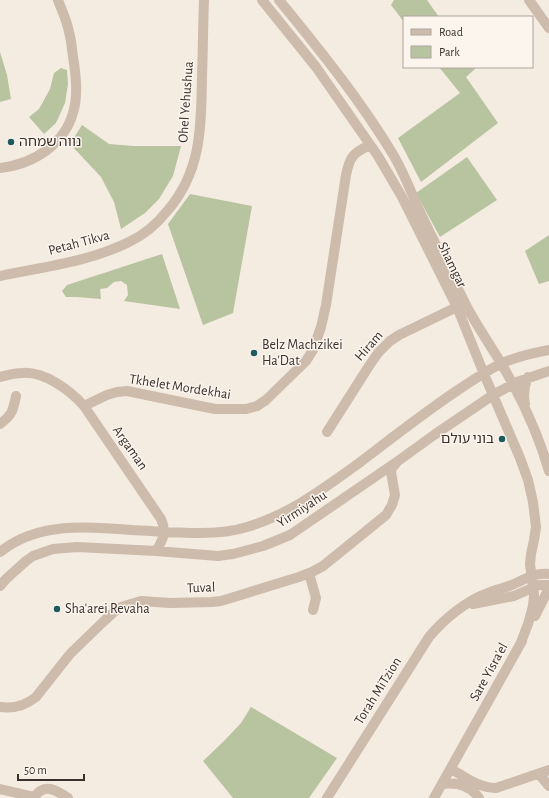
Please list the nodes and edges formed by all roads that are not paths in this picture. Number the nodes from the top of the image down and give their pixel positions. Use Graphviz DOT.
graph roads {
  1 [pos="58,0"];
  2 [pos="204,0"];
  3 [pos="209,0"];
  4 [pos="262,0"];
  5 [pos="280,0"];
  6 [pos="529,0"];
  7 [pos="204,22"];
  8 [pos="549,28"];
  9 [pos="376,129"];
  10 [pos="370,145"];
  11 [pos="0,168"];
  12 [pos="158,222"];
  13 [pos="0,276"];
  14 [pos="457,307"];
  15 [pos="549,350"];
  16 [pos="501,364"];
  17 [pos="549,371"];
  18 [pos="484,374"];
  19 [pos="0,377"];
  20 [pos="528,377"];
  21 [pos="512,384"];
  22 [pos="493,395"];
  23 [pos="16,396"];
  24 [pos="84,406"];
  25 [pos="528,415"];
  26 [pos="0,424"];
  27 [pos="327,432"];
  28 [pos="398,461"];
  29 [pos="549,471"];
  30 [pos="373,477"];
  31 [pos="393,481"];
  32 [pos="160,531"];
  33 [pos="1,550"];
  34 [pos="156,551"];
  35 [pos="309,573"];
  36 [pos="549,574"];
  37 [pos="531,576"];
  38 [pos="0,586"];
  39 [pos="549,586"];
  40 [pos="533,587"];
  41 [pos="549,599"];
  42 [pos="539,607"];
  43 [pos="462,608"];
  44 [pos="313,610"];
  45 [pos="520,645"];
  46 [pos="0,708"];
  47 [pos="451,769"];
  48 [pos="549,770"];
  49 [pos="539,774"];
  50 [pos="442,784"];
  51 [pos="549,786"];
  52 [pos="496,788"];
  53 [pos="0,789"];
  54 [pos="34,798"];
  55 [pos="68,798"];
  56 [pos="327,798"];
  57 [pos="434,798"];
  58 [pos="479,798"];
  59 [pos="484,798"];
  1 -- 11 [label="street"];
  2 -- 7 [label="street, Ohel Yehushua"];
  3 -- 7 [label="street, Ohel Yehushua"];
  4 -- 10 [label="street, Shamgar"];
  5 -- 9 [label="street, Shamgar"];
  6 -- 8 [label="street"];
  7 -- 12 [label="street, Ohel Yehushua"];
  9 -- 10 [label="street"];
  9 -- 16 [label="street, Shamgar"];
  10 -- 14 [label="street, Shamgar"];
  10 -- 24 [label="street, Tkhelet Mordekhai"];
  12 -- 13 [label="street, Petah Tikva"];
  14 -- 18 [label="street, Shamgar"];
  14 -- 27 [label="street, Hiram"];
  15 -- 16 [label="street, Yirmiyahu"];
  16 -- 18 [label="street, Yirmiyahu"];
  16 -- 21 [label="street, Shamgar"];
  17 -- 20 [label="street, Yirmiyahu"];
  18 -- 22 [label="street, Shamgar"];
  18 -- 32 [label="street, Yirmiyahu"];
  19 -- 24 [label="street, Argaman"];
  20 -- 21 [label="street, Yirmiyahu"];
  20 -- 25 [label="street"];
  21 -- 22 [label="street, Yirmiyahu"];
  21 -- 25 [label="street, Shamgar"];
  22 -- 28 [label="street, Yirmiyahu"];
  22 -- 37 [label="street, Shamgar"];
  23 -- 26 [label="street"];
  24 -- 32 [label="street, Argaman"];
  25 -- 29 [label="street, Shamgar"];
  28 -- 30 [label="street, Yirmiyahu"];
  28 -- 31 [label="street, Tuval"];
  30 -- 31 [label="street"];
  30 -- 34 [label="street, Yirmiyahu"];
  31 -- 35 [label="street, Tuval"];
  32 -- 33 [label="street, Yirmiyahu"];
  32 -- 34 [label="street, Argaman"];
  34 -- 38 [label="street, Yirmiyahu"];
  35 -- 44 [label="street"];
  35 -- 46 [label="street, Tuval"];
  36 -- 37 [label="street, Torah MiTzion"];
  37 -- 40 [label="street, Shamgar"];
  37 -- 43 [label="street, Torah MiTzion"];
  39 -- 40 [label="street, Torah MiTzion"];
  39 -- 42 [label="street, Sare Yisra'el"];
  40 -- 43 [label="street, Torah MiTzion"];
  40 -- 45 [label="street, Shamgar"];
  41 -- 42 [label="street"];
  42 -- 45 [label="street, Sare Yisra'el"];
  43 -- 56 [label="street, Torah MiTzion"];
  45 -- 47 [label="street, Sare Yisra'el"];
  47 -- 50 [label="street, Sare Yisra'el"];
  47 -- 52 [label="street"];
  48 -- 49 [label="street"];
  49 -- 51 [label="street"];
  49 -- 52 [label="street"];
  50 -- 57 [label="street, Sare Yisra'el"];
  50 -- 58 [label="street"];
  52 -- 59 [label="street"];
  53 -- 54 [label="street"];
  54 -- 55 [label="street"];
}
